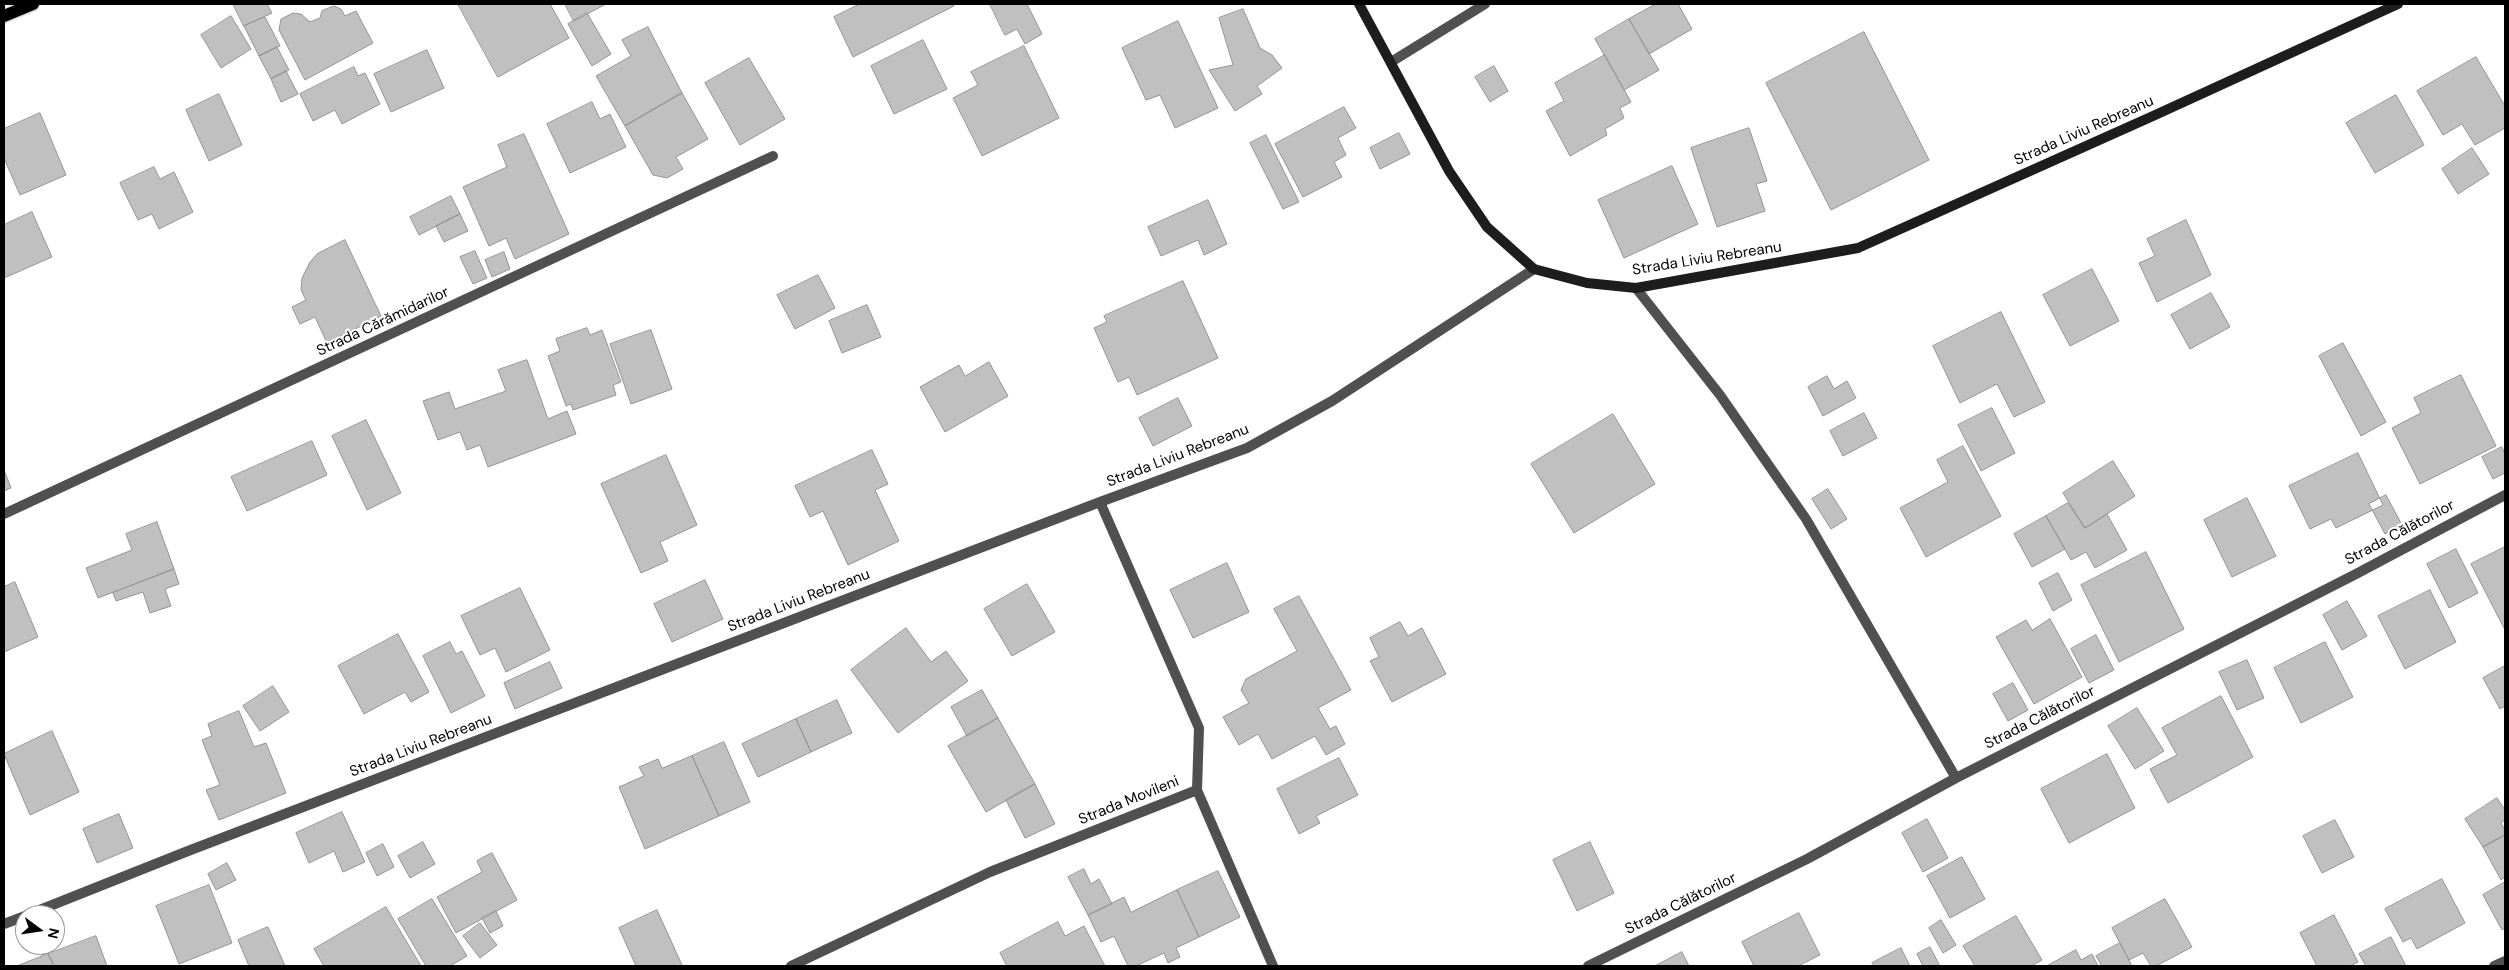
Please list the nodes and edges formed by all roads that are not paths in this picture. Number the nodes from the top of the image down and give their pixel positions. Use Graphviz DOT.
graph roads {
  1 [pos="33,4"];
  2 [pos="1359,4"];
  3 [pos="1485,4"];
  4 [pos="2398,4"];
  5 [pos="4,16"];
  6 [pos="1391,62"];
  7 [pos="774,156"];
  8 [pos="1534,269"];
  9 [pos="1636,288"];
  10 [pos="2505,495"];
  11 [pos="1100,502"];
  12 [pos="4,514"];
  13 [pos="1956,778"];
  14 [pos="1197,790"];
  15 [pos="54,905"];
  16 [pos="2505,961"];
  17 [pos="791,966"];
  18 [pos="1274,966"];
  19 [pos="1588,966"];
  20 [pos="2494,966"];
  1 -- 5 [label="main road"];
  2 -- 6 [label="street"];
  3 -- 6 [label="street"];
  4 -- 9 [label="street, Strada Liviu Rebreanu"];
  6 -- 8 [label="street"];
  7 -- 12 [label="street, Strada Cărămidarilor"];
  8 -- 9 [label="street, Strada Liviu Rebreanu"];
  8 -- 11 [label="street, Strada Liviu Rebreanu"];
  9 -- 13 [label="street"];
  10 -- 13 [label="street, Strada Călătorilor"];
  11 -- 14 [label="street, Strada Movileni"];
  11 -- 15 [label="street, Strada Liviu Rebreanu"];
  13 -- 19 [label="street, Strada Călătorilor"];
  14 -- 17 [label="street, Strada Movileni"];
  14 -- 18 [label="street"];
  16 -- 20 [label="street"];
}
